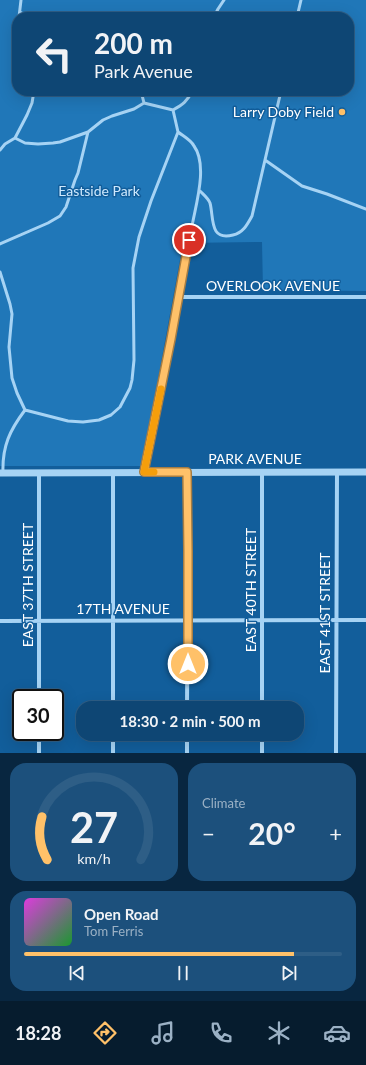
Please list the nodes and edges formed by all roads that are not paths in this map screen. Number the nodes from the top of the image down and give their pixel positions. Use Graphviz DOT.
graph roads {
  1 [pos="21,0"];
  2 [pos="224,0"];
  3 [pos="301,0"];
  4 [pos="20,12"];
  5 [pos="216,12"];
  6 [pos="298,12"];
  7 [pos="33,96"];
  8 [pos="142,96"];
  9 [pos="191,96"];
  10 [pos="280,96"];
  11 [pos="144,103"];
  12 [pos="173,110"];
  13 [pos="88,132"];
  14 [pos="178,132"];
  15 [pos="15,138"];
  16 [pos="0,150"];
  17 [pos="265,160"];
  18 [pos="200,191"];
  19 [pos="366,209"];
  20 [pos="192,226"];
  21 [pos="0,244"];
  22 [pos="0,272"];
  23 [pos="179,297"];
  24 [pos="366,298"];
  25 [pos="25,410"];
  26 [pos="1,472"];
  27 [pos="39,472"];
  28 [pos="113,472"];
  29 [pos="144,472"];
  30 [pos="187,472"];
  31 [pos="262,472"];
  32 [pos="337,472"];
  33 [pos="366,472"];
  34 [pos="113,620"];
  35 [pos="188,620"];
  36 [pos="336,620"];
  37 [pos="366,620"];
  38 [pos="0,621"];
  39 [pos="39,621"];
  40 [pos="262,621"];
  41 [pos="39,689"];
  42 [pos="113,701"];
  43 [pos="187,701"];
  44 [pos="262,701"];
  45 [pos="39,741"];
  46 [pos="113,741"];
  47 [pos="187,741"];
  48 [pos="262,741"];
  49 [pos="39,753"];
  50 [pos="113,753"];
  51 [pos="187,753"];
  52 [pos="262,753"];
  53 [pos="336,753"];
  1 -- 4 [label="lane"];
  2 -- 5 [label="lane"];
  3 -- 6 [label="lane"];
  7 -- 15 [label="lane"];
  8 -- 11 [label="lane"];
  9 -- 12 [label="lane"];
  10 -- 17 [label="lane"];
  11 -- 12 [label="lane"];
  11 -- 13 [label="lane"];
  12 -- 14 [label="lane"];
  13 -- 15 [label="lane"];
  13 -- 21 [label="lane"];
  14 -- 18 [label="lane"];
  14 -- 25 [label="lane"];
  15 -- 16 [label="lane"];
  17 -- 18 [label="lane"];
  17 -- 19 [label="lane"];
  18 -- 20 [label="lane"];
  20 -- 23 [label="street"];
  22 -- 25 [label="lane"];
  23 -- 24 [label="street, OVERLOOK AVENUE"];
  23 -- 29 [label="street"];
  25 -- 26 [label="lane"];
  26 -- 27 [label="street, PARK AVENUE"];
  27 -- 28 [label="street, PARK AVENUE"];
  27 -- 39 [label="street, EAST 37TH STREET"];
  28 -- 29 [label="street, PARK AVENUE"];
  28 -- 34 [label="street"];
  29 -- 30 [label="street, PARK AVENUE"];
  30 -- 31 [label="street, PARK AVENUE"];
  30 -- 35 [label="street"];
  31 -- 32 [label="street, PARK AVENUE"];
  31 -- 40 [label="street, EAST 40TH STREET"];
  32 -- 33 [label="street, PARK AVENUE"];
  32 -- 36 [label="street, EAST 41ST STREET"];
  34 -- 35 [label="street, 17TH AVENUE"];
  34 -- 39 [label="street, 17TH AVENUE"];
  34 -- 42 [label="street"];
  35 -- 40 [label="street, 17TH AVENUE"];
  35 -- 43 [label="street"];
  36 -- 37 [label="street, 17TH AVENUE"];
  36 -- 40 [label="street, 17TH AVENUE"];
  36 -- 53 [label="street, EAST 41ST STREET"];
  38 -- 39 [label="street, 17TH AVENUE"];
  39 -- 41 [label="street, EAST 37TH STREET"];
  40 -- 44 [label="street, EAST 40TH STREET"];
  45 -- 49 [label="street"];
  46 -- 50 [label="street"];
  47 -- 51 [label="street"];
  48 -- 52 [label="street"];
}
